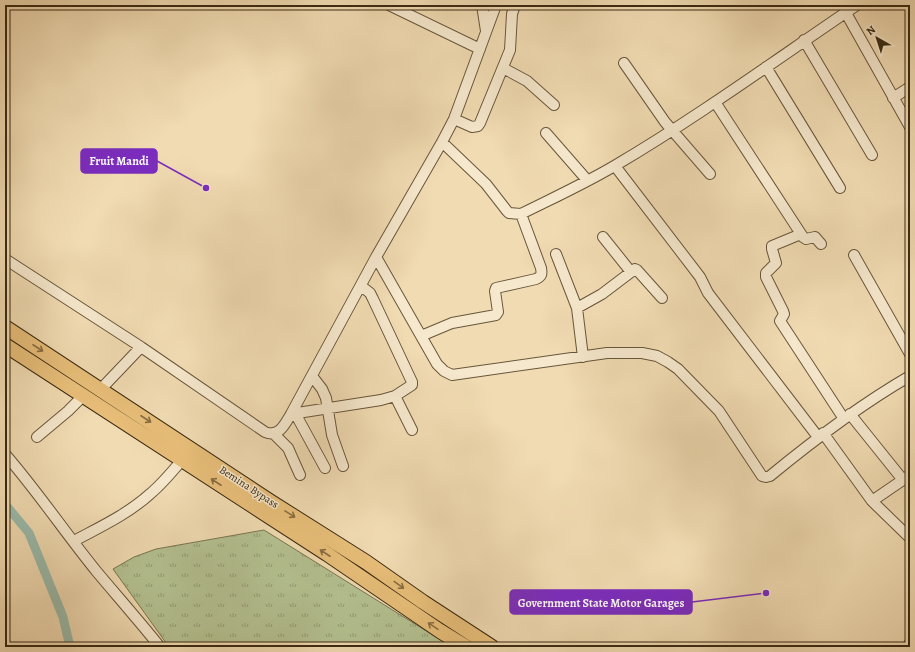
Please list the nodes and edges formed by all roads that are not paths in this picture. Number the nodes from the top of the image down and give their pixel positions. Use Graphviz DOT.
graph roads {
  1 [pos="389,5"];
  2 [pos="482,5"];
  3 [pos="496,5"];
  4 [pos="515,5"];
  5 [pos="857,5"];
  6 [pos="846,13"];
  7 [pos="486,33"];
  8 [pos="804,40"];
  9 [pos="480,49"];
  10 [pos="624,63"];
  11 [pos="766,67"];
  12 [pos="503,68"];
  13 [pos="910,87"];
  14 [pos="893,98"];
  15 [pos="716,102"];
  16 [pos="554,105"];
  17 [pos="454,119"];
  18 [pos="910,127"];
  19 [pos="672,130"];
  20 [pos="546,133"];
  21 [pos="442,142"];
  22 [pos="872,155"];
  23 [pos="615,166"];
  24 [pos="710,174"];
  25 [pos="586,180"];
  26 [pos="840,188"];
  27 [pos="522,214"];
  28 [pos="801,234"];
  29 [pos="603,237"];
  30 [pos="821,244"];
  31 [pos="556,254"];
  32 [pos="854,255"];
  33 [pos="376,257"];
  34 [pos="5,260"];
  35 [pos="631,272"];
  36 [pos="361,286"];
  37 [pos="662,298"];
  38 [pos="577,308"];
  39 [pos="5,327"];
  40 [pos="421,336"];
  41 [pos="5,345"];
  42 [pos="141,347"];
  43 [pos="910,354"];
  44 [pos="583,357"];
  45 [pos="312,376"];
  46 [pos="910,376"];
  47 [pos="101,389"];
  48 [pos="84,396"];
  49 [pos="395,396"];
  50 [pos="328,408"];
  51 [pos="293,413"];
  52 [pos="847,416"];
  53 [pos="412,430"];
  54 [pos="274,434"];
  55 [pos="820,435"];
  56 [pos="37,437"];
  57 [pos="5,454"];
  58 [pos="182,460"];
  59 [pos="343,466"];
  60 [pos="325,468"];
  61 [pos="300,475"];
  62 [pos="906,477"];
  63 [pos="872,501"];
  64 [pos="910,538"];
  65 [pos="74,541"];
  66 [pos="910,643"];
  67 [pos="160,647"];
  68 [pos="466,647"];
  69 [pos="492,647"];
  70 [pos="907,647"];
  1 -- 9 [label="street"];
  2 -- 7 [label="street"];
  3 -- 7 [label="street"];
  4 -- 12 [label="street"];
  5 -- 6 [label="street"];
  6 -- 8 [label="street"];
  6 -- 14 [label="street"];
  7 -- 9 [label="street"];
  8 -- 11 [label="street"];
  8 -- 22 [label="street"];
  9 -- 17 [label="street"];
  10 -- 19 [label="street"];
  11 -- 15 [label="street"];
  11 -- 26 [label="street"];
  12 -- 16 [label="street"];
  12 -- 17 [label="street"];
  13 -- 14 [label="street"];
  14 -- 18 [label="street"];
  15 -- 19 [label="street"];
  15 -- 28 [label="street"];
  17 -- 21 [label="street"];
  19 -- 23 [label="street"];
  19 -- 24 [label="street"];
  20 -- 25 [label="street"];
  21 -- 27 [label="street"];
  21 -- 33 [label="street"];
  23 -- 25 [label="street"];
  23 -- 55 [label="street"];
  25 -- 27 [label="street"];
  27 -- 40 [label="street"];
  28 -- 30 [label="street"];
  28 -- 52 [label="street"];
  29 -- 35 [label="street"];
  31 -- 38 [label="street"];
  32 -- 43 [label="street"];
  33 -- 36 [label="street"];
  33 -- 40 [label="street"];
  34 -- 42 [label="street"];
  35 -- 37 [label="street"];
  35 -- 38 [label="street"];
  36 -- 45 [label="street"];
  36 -- 49 [label="street"];
  38 -- 44 [label="street"];
  39 -- 47 [label="highway, Bemina Bypass, one-way"];
  40 -- 44 [label="street"];
  41 -- 48 [label="highway, Bemina Bypass"];
  42 -- 47 [label="street"];
  42 -- 54 [label="street"];
  44 -- 55 [label="street"];
  45 -- 50 [label="street"];
  45 -- 51 [label="street"];
  46 -- 52 [label="street"];
  47 -- 69 [label="highway, Bemina Bypass, one-way"];
  48 -- 56 [label="street"];
  48 -- 58 [label="highway, Bemina Bypass"];
  49 -- 50 [label="street"];
  49 -- 53 [label="street"];
  50 -- 51 [label="street"];
  50 -- 59 [label="street"];
  51 -- 54 [label="street"];
  51 -- 60 [label="street"];
  52 -- 55 [label="street"];
  52 -- 62 [label="street"];
  54 -- 61 [label="street"];
  55 -- 63 [label="street"];
  57 -- 65 [label="street"];
  58 -- 65 [label="street"];
  68 -- 58 [label="highway, Bemina Bypass, one-way"];
  62 -- 63 [label="street"];
  63 -- 64 [label="street"];
  65 -- 67 [label="street"];
  66 -- 70 [label="street"];
}
